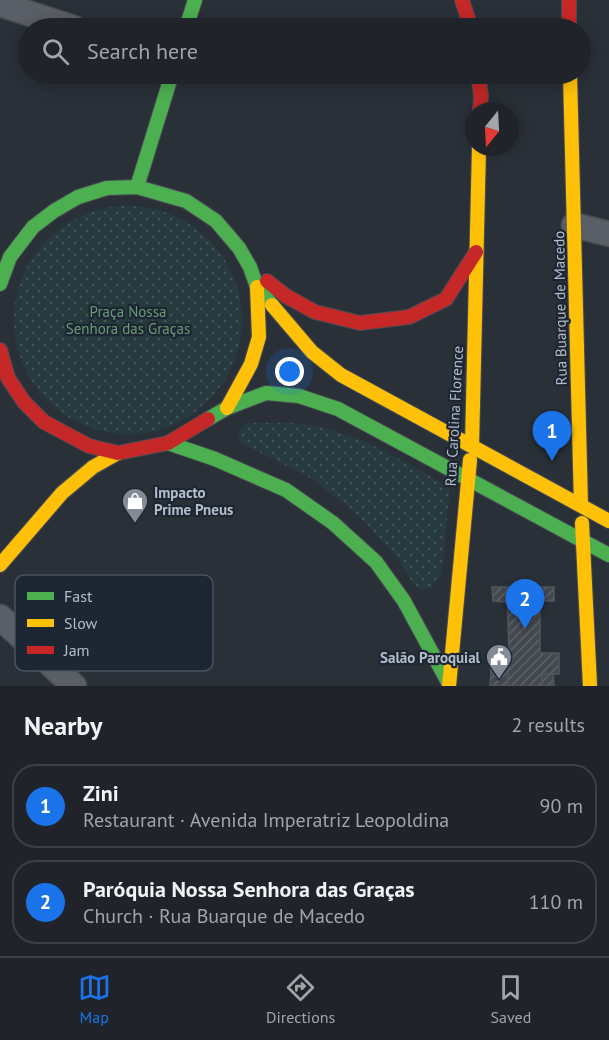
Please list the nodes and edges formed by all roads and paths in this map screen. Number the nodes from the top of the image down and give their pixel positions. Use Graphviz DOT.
graph roads {
  1 [pos="195,0"];
  2 [pos="462,0"];
  3 [pos="569,0"];
  4 [pos="0,4"];
  5 [pos="43,18"];
  6 [pos="189,18"];
  7 [pos="468,18"];
  8 [pos="569,18"];
  9 [pos="169,84"];
  10 [pos="479,84"];
  11 [pos="570,84"];
  12 [pos="481,102"];
  13 [pos="479,156"];
  14 [pos="137,188"];
  15 [pos="574,225"];
  16 [pos="609,234"];
  17 [pos="476,252"];
  18 [pos="250,267"];
  19 [pos="1,275"];
  20 [pos="257,287"];
  21 [pos="0,351"];
  22 [pos="227,408"];
  23 [pos="168,442"];
  24 [pos="472,446"];
  25 [pos="118,453"];
  26 [pos="468,479"];
  27 [pos="581,506"];
  28 [pos="609,521"];
  29 [pos="582,541"];
  30 [pos="609,555"];
  31 [pos="0,565"];
  32 [pos="0,617"];
  33 [pos="15,631"];
  34 [pos="58,671"];
  35 [pos="449,685"];
  36 [pos="74,686"];
  37 [pos="590,686"];
  1 -- 6 [label="main road"];
  2 -- 7 [label="main road"];
  3 -- 8 [label="main road"];
  4 -- 5 [label="street"];
  9 -- 14 [label="main road"];
  10 -- 12 [label="main road"];
  11 -- 15 [label="main road, Rua Buarque de Macedo"];
  13 -- 17 [label="main road, Rua Carolina Florence"];
  14 -- 18 [label="main road"];
  14 -- 19 [label="main road"];
  15 -- 16 [label="street"];
  15 -- 27 [label="main road, Rua Buarque de Macedo"];
  17 -- 18 [label="main road"];
  17 -- 24 [label="main road, Rua Carolina Florence"];
  18 -- 20 [label="main road"];
  20 -- 22 [label="main road"];
  20 -- 24 [label="main road"];
  21 -- 25 [label="main road"];
  22 -- 23 [label="main road"];
  22 -- 26 [label="main road"];
  23 -- 25 [label="main road"];
  23 -- 35 [label="main road"];
  24 -- 26 [label="main road, Rua Carolina Florence"];
  24 -- 27 [label="main road"];
  25 -- 31 [label="main road"];
  26 -- 29 [label="main road"];
  26 -- 35 [label="main road, Rua Carolina Florence"];
  27 -- 28 [label="main road"];
  27 -- 29 [label="main road, Rua Buarque de Macedo"];
  29 -- 30 [label="main road"];
  29 -- 37 [label="main road, Rua Buarque de Macedo"];
  32 -- 33 [label="street"];
  34 -- 36 [label="street"];
}
